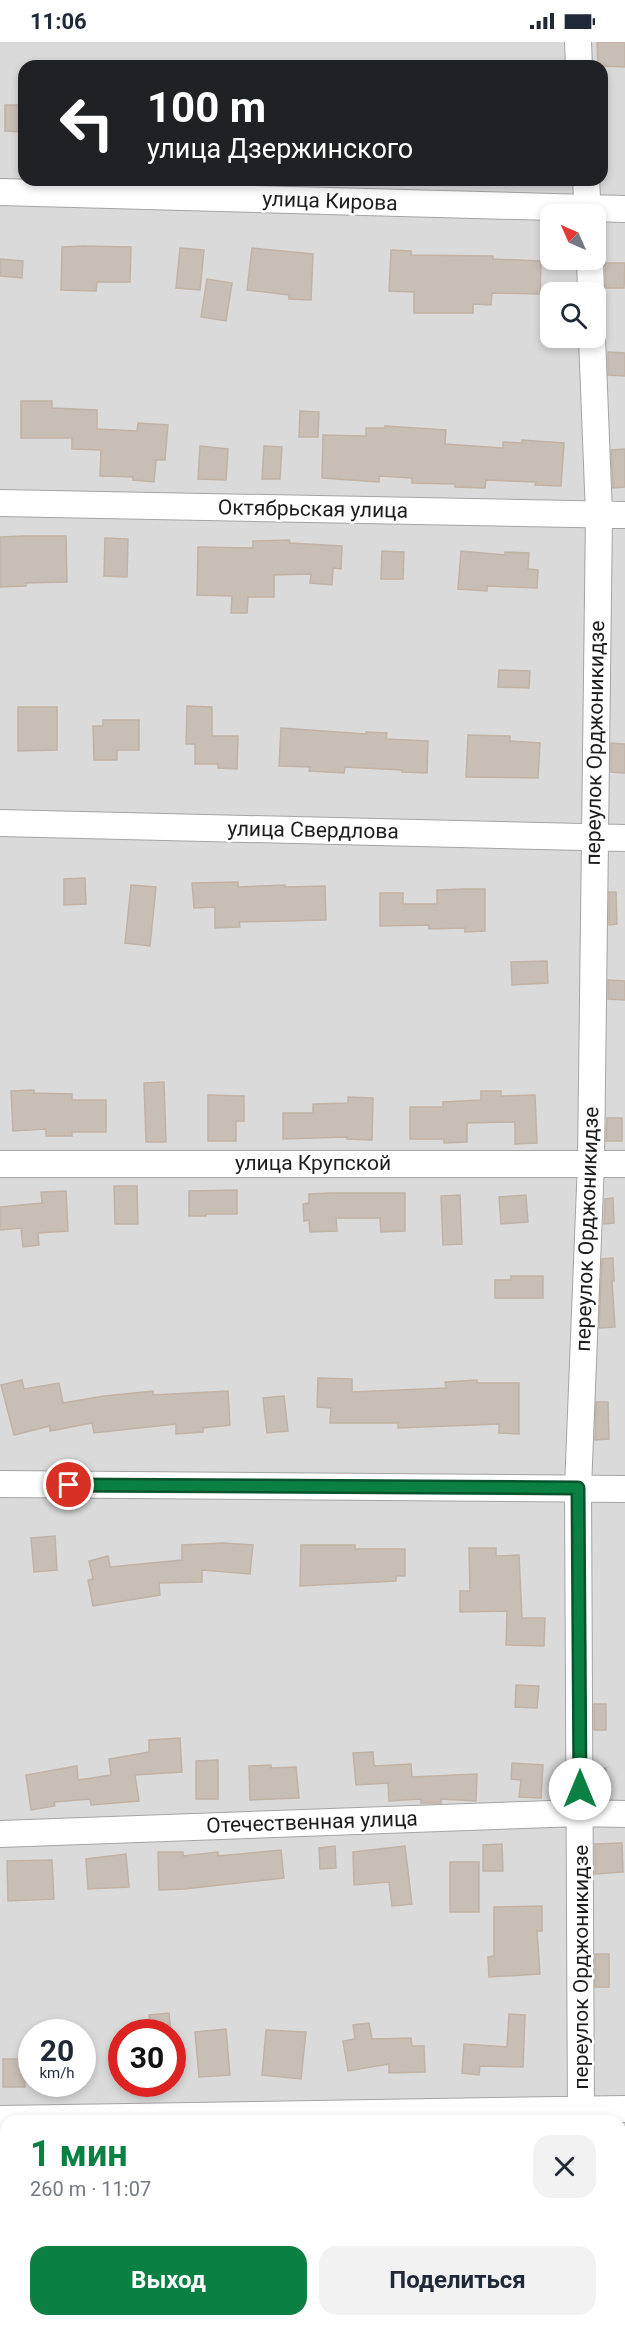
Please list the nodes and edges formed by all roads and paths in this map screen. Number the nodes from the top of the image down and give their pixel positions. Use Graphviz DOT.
graph roads {
  1 [pos="578,42"];
  2 [pos="579,60"];
  3 [pos="586,186"];
  4 [pos="0,192"];
  5 [pos="588,204"];
  6 [pos="540,209"];
  7 [pos="625,209"];
  8 [pos="606,210"];
  9 [pos="592,348"];
  10 [pos="0,503"];
  11 [pos="598,514"];
  12 [pos="625,515"];
  13 [pos="0,823"];
  14 [pos="594,836"];
  15 [pos="625,838"];
  16 [pos="591,1162"];
  17 [pos="0,1164"];
  18 [pos="625,1164"];
  19 [pos="0,1484"];
  20 [pos="578,1488"];
  21 [pos="625,1489"];
  22 [pos="580,1812"];
  23 [pos="625,1814"];
  24 [pos="0,1834"];
  25 [pos="625,2109"];
  26 [pos="581,2115"];
  1 -- 2 [label="street"];
  3 -- 5 [label="street"];
  4 -- 6 [label="street, улица Кирова"];
  7 -- 8 [label="street, улица Кирова"];
  9 -- 11 [label="street, переулок Орджоникидзе"];
  10 -- 11 [label="street, Октябрьская улица"];
  11 -- 12 [label="street, Октябрьская улица"];
  11 -- 14 [label="street, переулок Орджоникидзе"];
  13 -- 14 [label="street, улица Свердлова"];
  14 -- 15 [label="street, улица Свердлова"];
  14 -- 16 [label="street, переулок Орджоникидзе"];
  16 -- 17 [label="street, улица Крупской"];
  16 -- 18 [label="street, улица Крупской"];
  16 -- 20 [label="street, переулок Орджоникидзе"];
  19 -- 20 [label="street"];
  20 -- 21 [label="street"];
  20 -- 22 [label="street, переулок Орджоникидзе"];
  22 -- 23 [label="street, Отечественная улица"];
  22 -- 24 [label="street, Отечественная улица"];
  22 -- 26 [label="street, переулок Орджоникидзе"];
  25 -- 26 [label="street"];
}
